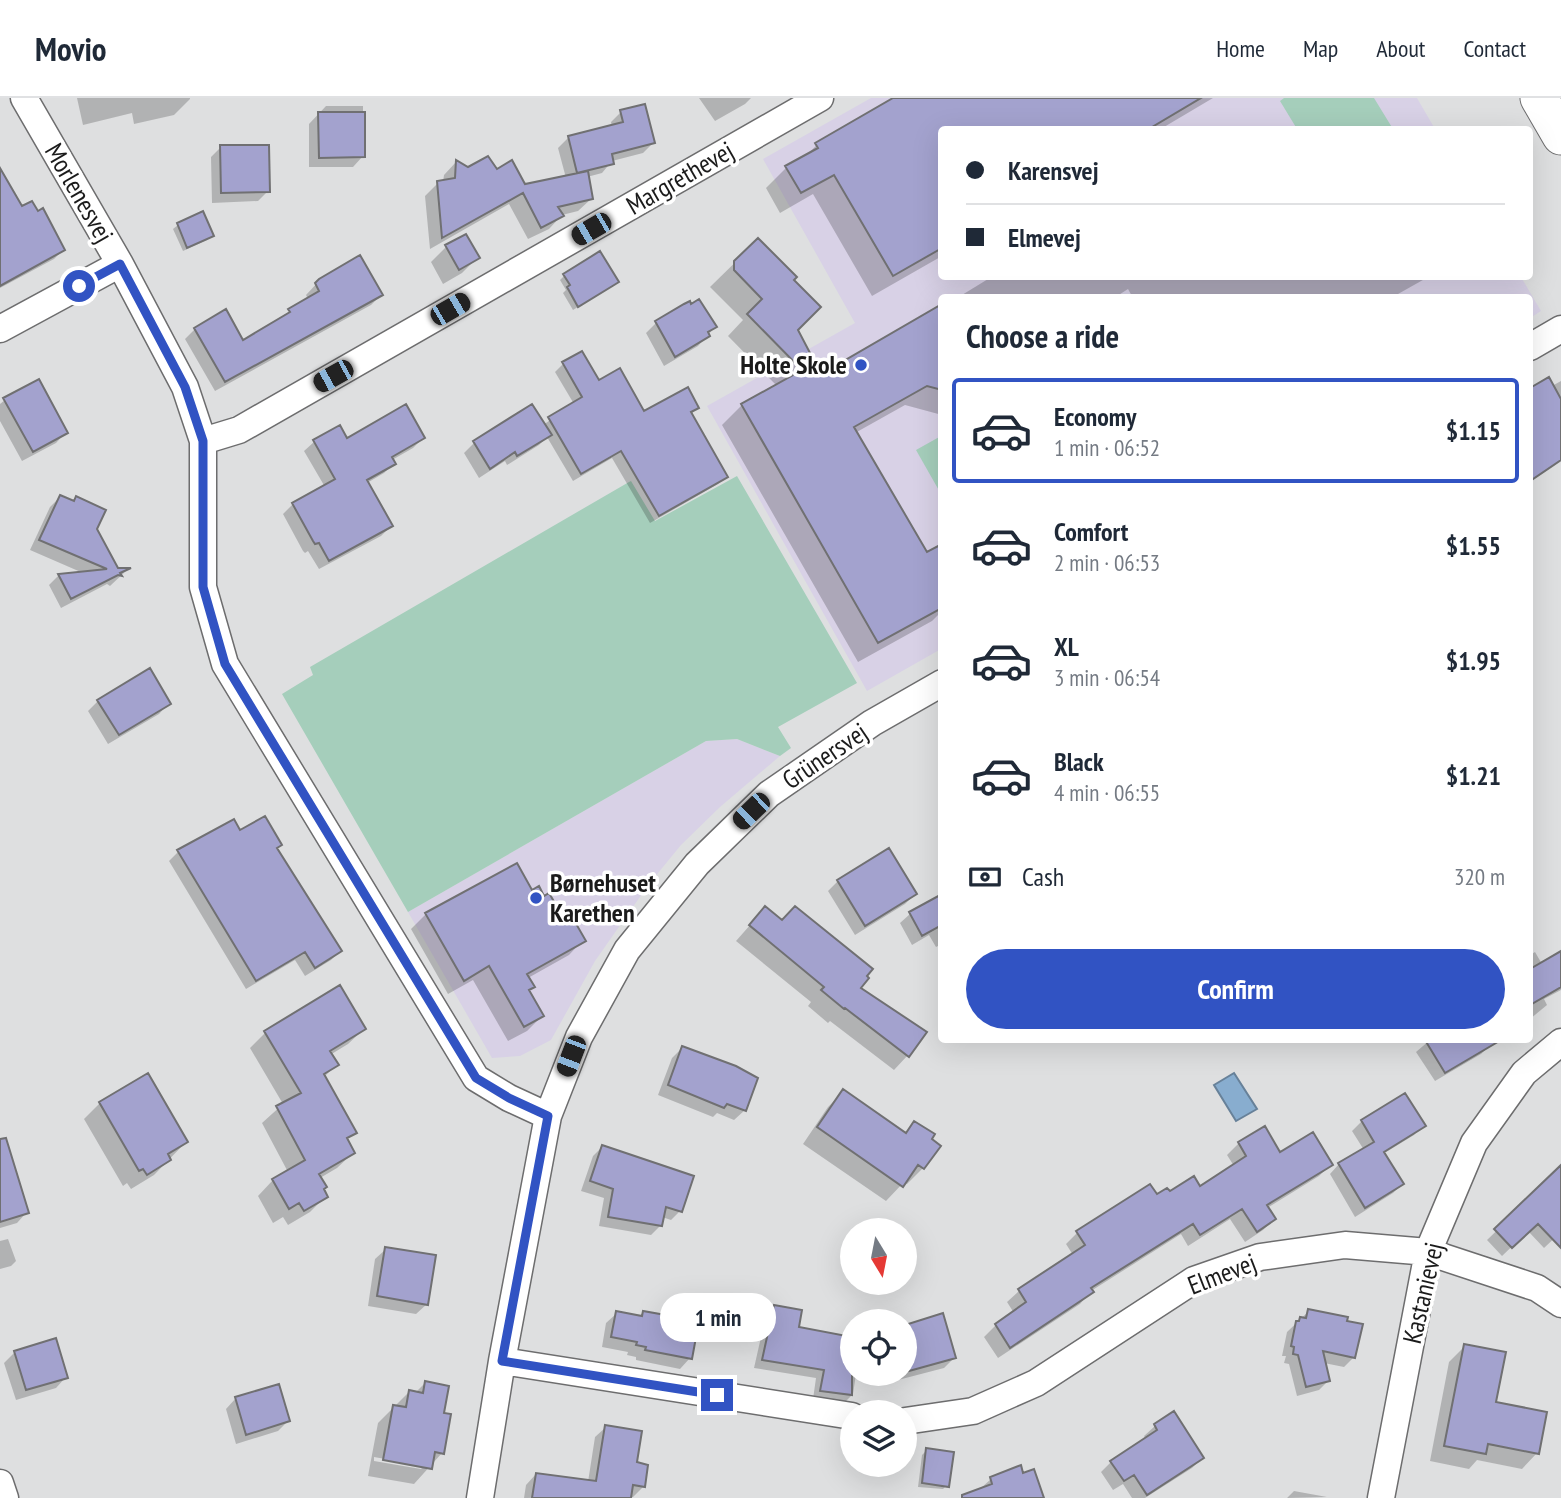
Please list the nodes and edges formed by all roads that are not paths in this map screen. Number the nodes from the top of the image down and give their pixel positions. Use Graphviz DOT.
graph roads {
  1 [pos="23,98"];
  2 [pos="820,98"];
  3 [pos="1539,98"];
  4 [pos="1561,136"];
  5 [pos="120,264"];
  6 [pos="1561,329"];
  7 [pos="0,330"];
  8 [pos="1533,345"];
  9 [pos="203,441"];
  10 [pos="938,685"];
  11 [pos="1561,1042"];
  12 [pos="548,1116"];
  13 [pos="1428,1252"];
  14 [pos="1561,1304"];
  15 [pos="502,1361"];
  16 [pos="840,1414"];
  17 [pos="917,1419"];
  18 [pos="0,1483"];
  19 [pos="5,1498"];
  20 [pos="480,1498"];
  21 [pos="1381,1498"];
  1 -- 5 [label="street, Morlenesvej"];
  2 -- 9 [label="street, Margrethevej"];
  3 -- 4 [label="main road"];
  5 -- 7 [label="street"];
  5 -- 9 [label="street, Morlenesvej"];
  6 -- 8 [label="street"];
  9 -- 12 [label="street"];
  10 -- 12 [label="street, Grünersvej"];
  11 -- 13 [label="street, Kastanievej"];
  12 -- 15 [label="street, Grünersvej"];
  13 -- 14 [label="street, Elmevej"];
  13 -- 17 [label="street, Elmevej"];
  13 -- 21 [label="street, Kastanievej"];
  15 -- 16 [label="street"];
  15 -- 20 [label="street, Grünersvej"];
  18 -- 19 [label="street"];
}
